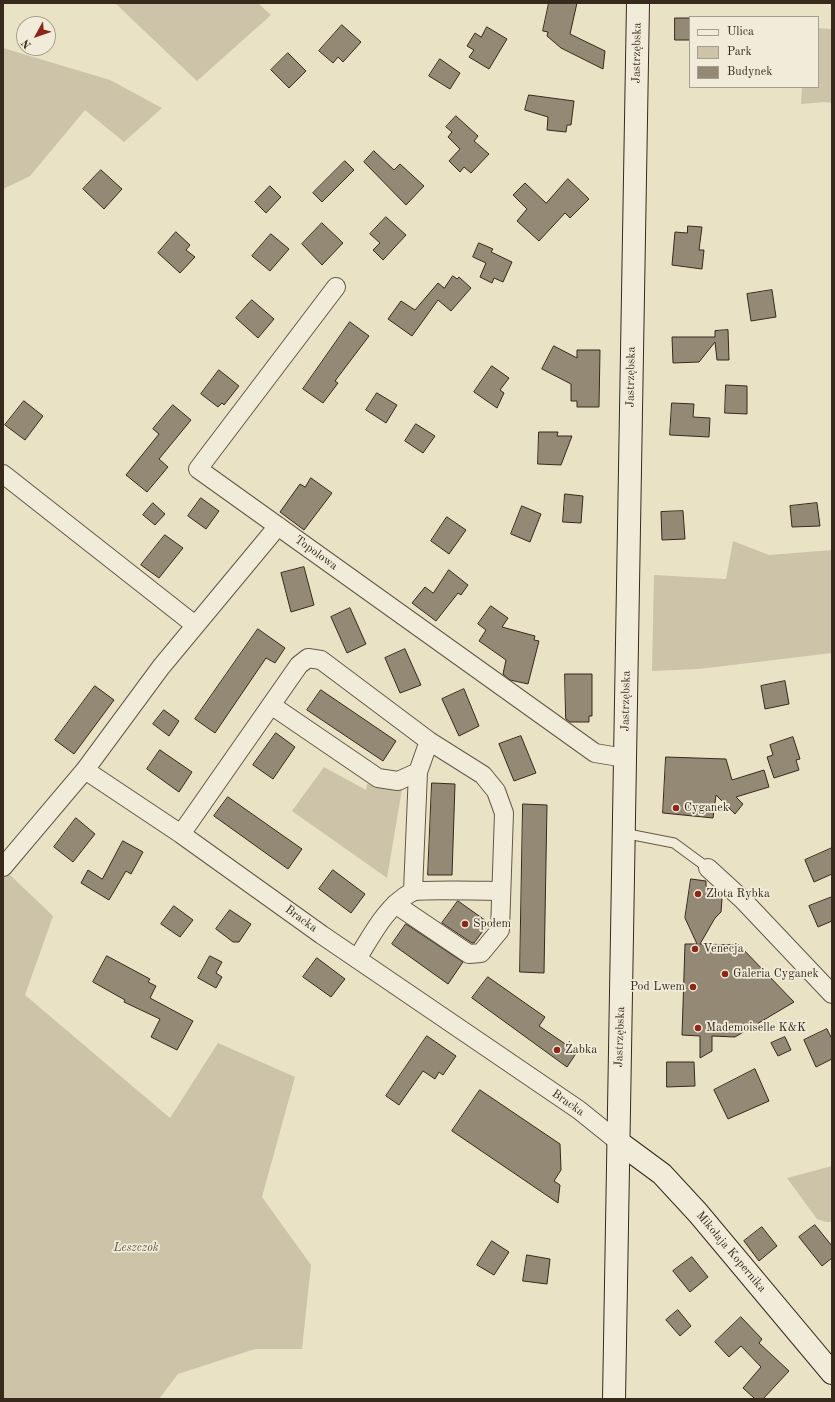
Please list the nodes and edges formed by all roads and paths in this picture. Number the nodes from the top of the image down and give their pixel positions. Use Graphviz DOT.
graph roads {
  1 [pos="638,3"];
  2 [pos="336,288"];
  3 [pos="3,474"];
  4 [pos="278,526"];
  5 [pos="195,625"];
  6 [pos="271,705"];
  7 [pos="429,741"];
  8 [pos="625,758"];
  9 [pos="86,770"];
  10 [pos="418,772"];
  11 [pos="623,833"];
  12 [pos="181,834"];
  13 [pos="3,867"];
  14 [pos="708,868"];
  15 [pos="413,891"];
  16 [pos="501,891"];
  17 [pos="395,904"];
  18 [pos="357,959"];
  19 [pos="830,990"];
  20 [pos="620,1143"];
  21 [pos="832,1373"];
  22 [pos="614,1399"];
  1 -- 8 [label="main road, Jastrzębska"];
  2 -- 4 [label="street, Topolowa"];
  3 -- 5 [label="street"];
  4 -- 5 [label="street"];
  4 -- 8 [label="street, Topolowa"];
  5 -- 9 [label="street"];
  6 -- 7 [label="street"];
  6 -- 10 [label="street"];
  6 -- 12 [label="street"];
  7 -- 10 [label="street"];
  7 -- 16 [label="street"];
  8 -- 11 [label="main road, Jastrzębska"];
  9 -- 12 [label="street, Bracka"];
  9 -- 13 [label="street"];
  10 -- 15 [label="street"];
  11 -- 14 [label="lane"];
  11 -- 20 [label="main road, Jastrzębska"];
  12 -- 18 [label="street, Bracka"];
  14 -- 19 [label="street"];
  15 -- 16 [label="street"];
  15 -- 17 [label="street"];
  16 -- 17 [label="street"];
  17 -- 18 [label="street"];
  18 -- 20 [label="street, Bracka"];
  20 -- 21 [label="main road, Mikołaja Kopernika"];
  20 -- 22 [label="main road, Jastrzębska"];
}
